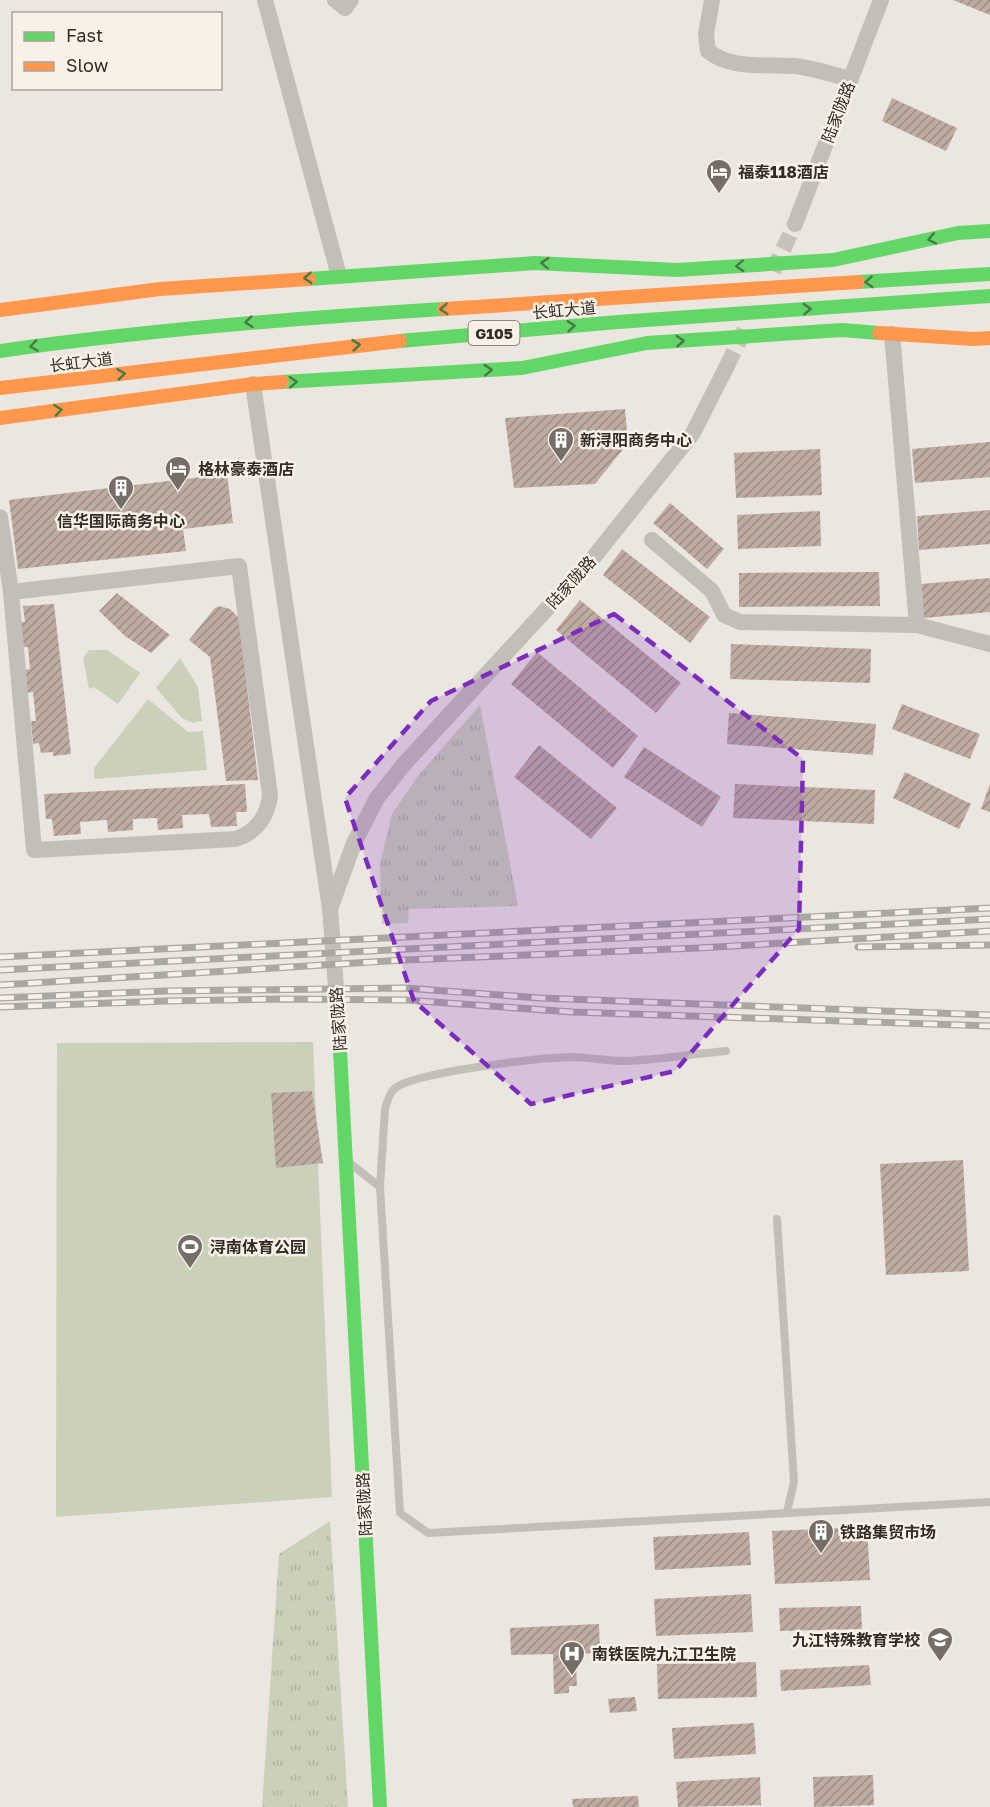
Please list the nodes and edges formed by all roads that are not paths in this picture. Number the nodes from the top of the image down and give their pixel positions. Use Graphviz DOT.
graph roads {
  1 [pos="265,0"];
  2 [pos="335,0"];
  3 [pos="351,0"];
  4 [pos="712,0"];
  5 [pos="881,0"];
  6 [pos="851,79"];
  7 [pos="795,224"];
  8 [pos="990,231"];
  9 [pos="990,274"];
  10 [pos="339,276"];
  11 [pos="990,296"];
  12 [pos="0,310"];
  13 [pos="892,334"];
  14 [pos="990,338"];
  15 [pos="0,351"];
  16 [pos="727,366"];
  17 [pos="253,384"];
  18 [pos="0,388"];
  19 [pos="0,418"];
  20 [pos="0,517"];
  21 [pos="652,540"];
  22 [pos="11,592"];
  23 [pos="917,626"];
  24 [pos="990,644"];
  25 [pos="330,909"];
  26 [pos="338,1013"];
  27 [pos="726,1051"];
  28 [pos="346,1160"];
  29 [pos="380,1187"];
  30 [pos="777,1219"];
  31 [pos="990,1502"];
  32 [pos="787,1512"];
  33 [pos="380,1807"];
  1 -- 10 [label="street"];
  2 -- 3 [label="street"];
  4 -- 6 [label="street"];
  5 -- 6 [label="street, 陆家陇路"];
  6 -- 7 [label="street, 陆家陇路"];
  8 -- 10 [label="main road, one-way"];
  9 -- 15 [label="main road, 长虹大道 / G105, one-way"];
  10 -- 12 [label="main road, one-way"];
  18 -- 11 [label="main road, 长虹大道 / G105, one-way"];
  13 -- 14 [label="main road"];
  17 -- 13 [label="main road, one-way"];
  13 -- 23 [label="street"];
  16 -- 25 [label="street, 陆家陇路"];
  19 -- 17 [label="main road, one-way"];
  17 -- 25 [label="street"];
  20 -- 22 [label="street"];
  21 -- 23 [label="street"];
  22 -- 22 [label="street"];
  23 -- 24 [label="street"];
  25 -- 26 [label="street, 陆家陇路"];
  26 -- 28 [label="main road, 陆家陇路"];
  27 -- 29 [label="lane"];
  28 -- 29 [label="lane"];
  28 -- 33 [label="main road, 陆家陇路"];
  29 -- 32 [label="lane"];
  30 -- 32 [label="lane"];
  31 -- 32 [label="lane"];
}
